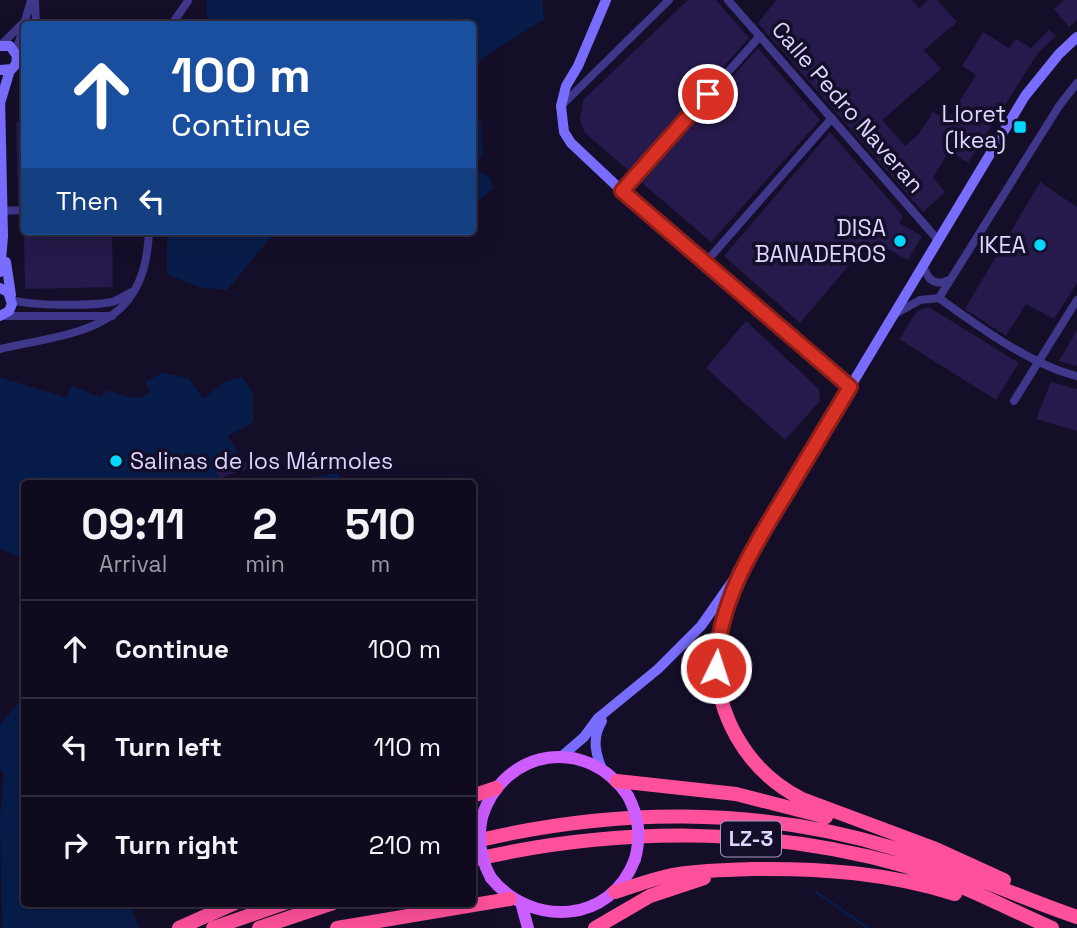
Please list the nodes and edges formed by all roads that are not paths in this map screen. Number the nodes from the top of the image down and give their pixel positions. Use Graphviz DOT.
graph roads {
  1 [pos="33,0"];
  2 [pos="606,0"];
  3 [pos="669,0"];
  4 [pos="729,0"];
  5 [pos="188,1"];
  6 [pos="24,21"];
  7 [pos="36,21"];
  8 [pos="174,21"];
  9 [pos="21,25"];
  10 [pos="760,36"];
  11 [pos="1077,37"];
  12 [pos="1,46"];
  13 [pos="19,55"];
  14 [pos="7,70"];
  15 [pos="1077,83"];
  16 [pos="1,97"];
  17 [pos="561,106"];
  18 [pos="832,118"];
  19 [pos="622,191"];
  20 [pos="21,210"];
  21 [pos="3,211"];
  22 [pos="149,235"];
  23 [pos="938,240"];
  24 [pos="3,245"];
  25 [pos="706,262"];
  26 [pos="923,265"];
  27 [pos="0,272"];
  28 [pos="951,279"];
  29 [pos="0,288"];
  30 [pos="134,291"];
  31 [pos="11,298"];
  32 [pos="939,298"];
  33 [pos="1077,300"];
  34 [pos="0,316"];
  35 [pos="114,316"];
  36 [pos="892,316"];
  37 [pos="0,349"];
  38 [pos="1038,362"];
  39 [pos="1077,376"];
  40 [pos="850,387"];
  41 [pos="1014,401"];
  42 [pos="739,572"];
  43 [pos="608,709"];
  44 [pos="562,757"];
  45 [pos="602,769"];
  46 [pos="617,781"];
  47 [pos="496,788"];
  48 [pos="476,795"];
  49 [pos="476,841"];
  50 [pos="476,859"];
  51 [pos="977,868"];
  52 [pos="740,869"];
  53 [pos="615,892"];
  54 [pos="516,903"];
  55 [pos="226,907"];
  56 [pos="274,907"];
  57 [pos="321,907"];
  58 [pos="1077,909"];
  59 [pos="1019,914"];
  60 [pos="1077,917"];
  61 [pos="179,928"];
  62 [pos="214,928"];
  63 [pos="259,928"];
  64 [pos="337,928"];
  65 [pos="528,928"];
  66 [pos="595,928"];
  67 [pos="1052,928"];
  1 -- 6 [label="street"];
  1 -- 7 [label="street"];
  2 -- 17 [label="main road"];
  3 -- 17 [label="street"];
  4 -- 10 [label="street, Calle Pedro Naveran"];
  5 -- 8 [label="street"];
  9 -- 12 [label="street"];
  10 -- 18 [label="street, Calle Pedro Naveran"];
  10 -- 19 [label="street"];
  11 -- 23 [label="main road"];
  12 -- 13 [label="main road"];
  13 -- 14 [label="main road"];
  14 -- 16 [label="main road"];
  15 -- 28 [label="street"];
  16 -- 21 [label="main road"];
  17 -- 19 [label="main road"];
  18 -- 23 [label="street, Calle Pedro Naveran"];
  18 -- 25 [label="street"];
  19 -- 25 [label="main road"];
  20 -- 21 [label="street"];
  21 -- 24 [label="main road"];
  22 -- 30 [label="street"];
  23 -- 26 [label="main road"];
  24 -- 27 [label="main road"];
  24 -- 31 [label="main road"];
  25 -- 40 [label="main road"];
  26 -- 28 [label="street"];
  26 -- 36 [label="main road"];
  28 -- 32 [label="street"];
  29 -- 31 [label="main road"];
  30 -- 31 [label="street"];
  30 -- 35 [label="street"];
  31 -- 34 [label="main road"];
  32 -- 36 [label="street"];
  32 -- 38 [label="street"];
  33 -- 38 [label="street"];
  34 -- 35 [label="street"];
  35 -- 37 [label="street"];
  36 -- 40 [label="main road"];
  38 -- 39 [label="street"];
  38 -- 41 [label="street"];
  40 -- 42 [label="main road"];
  42 -- 43 [label="main road"];
  42 -- 51 [label="highway, LZ-3"];
  43 -- 44 [label="main road"];
  43 -- 45 [label="main road"];
  44 -- 45 [label="main road"];
  44 -- 47 [label="main road"];
  45 -- 46 [label="main road"];
  46 -- 51 [label="highway, LZ-3"];
  46 -- 53 [label="main road, bridge"];
  47 -- 48 [label="highway"];
  47 -- 54 [label="main road, bridge"];
  49 -- 60 [label="highway, LZ-3"];
  50 -- 59 [label="highway, LZ-3"];
  51 -- 58 [label="highway"];
  52 -- 53 [label="highway, LZ-3"];
  52 -- 59 [label="highway, LZ-3"];
  52 -- 66 [label="highway, LZ-3"];
  53 -- 54 [label="main road"];
  54 -- 64 [label="highway"];
  54 -- 65 [label="main road"];
  55 -- 61 [label="highway"];
  56 -- 62 [label="highway"];
  57 -- 63 [label="highway"];
  59 -- 67 [label="highway, LZ-3"];
}
